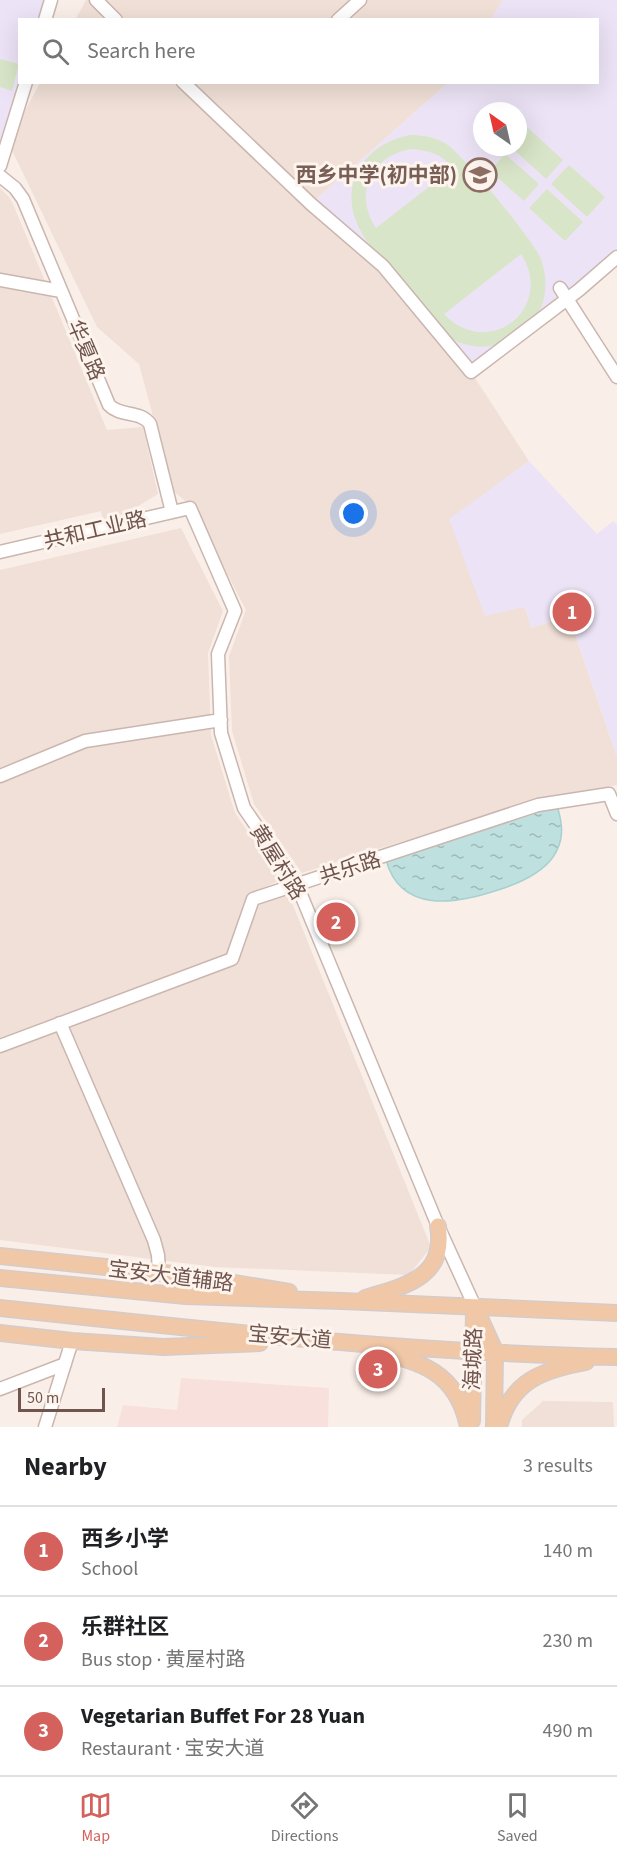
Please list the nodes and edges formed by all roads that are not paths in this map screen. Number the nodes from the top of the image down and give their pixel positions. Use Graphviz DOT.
graph roads {
  1 [pos="51,0"];
  2 [pos="96,0"];
  3 [pos="360,0"];
  4 [pos="46,18"];
  5 [pos="114,18"];
  6 [pos="340,18"];
  7 [pos="25,84"];
  8 [pos="185,84"];
  9 [pos="0,166"];
  10 [pos="0,176"];
  11 [pos="617,257"];
  12 [pos="0,280"];
  13 [pos="61,291"];
  14 [pos="563,294"];
  15 [pos="617,377"];
  16 [pos="190,508"];
  17 [pos="172,512"];
  18 [pos="0,552"];
  19 [pos="221,720"];
  20 [pos="0,776"];
  21 [pos="617,814"];
  22 [pos="297,885"];
  23 [pos="60,1023"];
  24 [pos="0,1046"];
  25 [pos="438,1226"];
  26 [pos="0,1256"];
  27 [pos="159,1273"];
  28 [pos="0,1278"];
  29 [pos="348,1301"];
  30 [pos="617,1306"];
  31 [pos="474,1307"];
  32 [pos="0,1308"];
  33 [pos="528,1310"];
  34 [pos="617,1314"];
  35 [pos="0,1333"];
  36 [pos="327,1340"];
  37 [pos="72,1341"];
  38 [pos="472,1350"];
  39 [pos="495,1351"];
  40 [pos="616,1357"];
  41 [pos="65,1364"];
  42 [pos="0,1389"];
  43 [pos="45,1427"];
  44 [pos="470,1427"];
  45 [pos="494,1427"];
  46 [pos="499,1427"];
  1 -- 4 [label="street"];
  2 -- 5 [label="street"];
  3 -- 6 [label="street"];
  7 -- 9 [label="street"];
  8 -- 14 [label="street"];
  10 -- 13 [label="street, 华夏路"];
  11 -- 14 [label="street"];
  12 -- 13 [label="street"];
  13 -- 17 [label="street, 华夏路"];
  14 -- 15 [label="street"];
  16 -- 17 [label="street, 共和工业路"];
  16 -- 19 [label="street, 黄屋村路"];
  17 -- 18 [label="street, 共和工业路"];
  19 -- 20 [label="street"];
  19 -- 22 [label="street, 黄屋村路"];
  21 -- 22 [label="street, 共乐路"];
  22 -- 23 [label="street, 共乐路"];
  22 -- 25 [label="street, 黄屋村路"];
  23 -- 24 [label="street, 共乐路"];
  23 -- 27 [label="street"];
  25 -- 29 [label="main road"];
  25 -- 31 [label="street, 黄屋村路"];
  26 -- 27 [label="main road, 宝安大道辅路"];
  27 -- 29 [label="main road, 宝安大道辅路"];
  28 -- 29 [label="main road, 宝安大道"];
  29 -- 31 [label="main road, 宝安大道"];
  30 -- 33 [label="main road"];
  31 -- 33 [label="main road, 宝安大道"];
  31 -- 38 [label="main road, 海城路"];
  31 -- 39 [label="main road, 海城路"];
  32 -- 36 [label="main road, 宝安大道"];
  33 -- 34 [label="main road, 宝安大道"];
  35 -- 37 [label="main road"];
  36 -- 37 [label="main road"];
  36 -- 38 [label="main road, 宝安大道"];
  36 -- 44 [label="main road"];
  37 -- 41 [label="street"];
  38 -- 39 [label="main road, 宝安大道"];
  38 -- 44 [label="main road, 海城路"];
  39 -- 40 [label="main road, 宝安大道"];
  39 -- 45 [label="main road, 海城路"];
  40 -- 46 [label="main road"];
  41 -- 42 [label="street"];
  41 -- 43 [label="street"];
}
